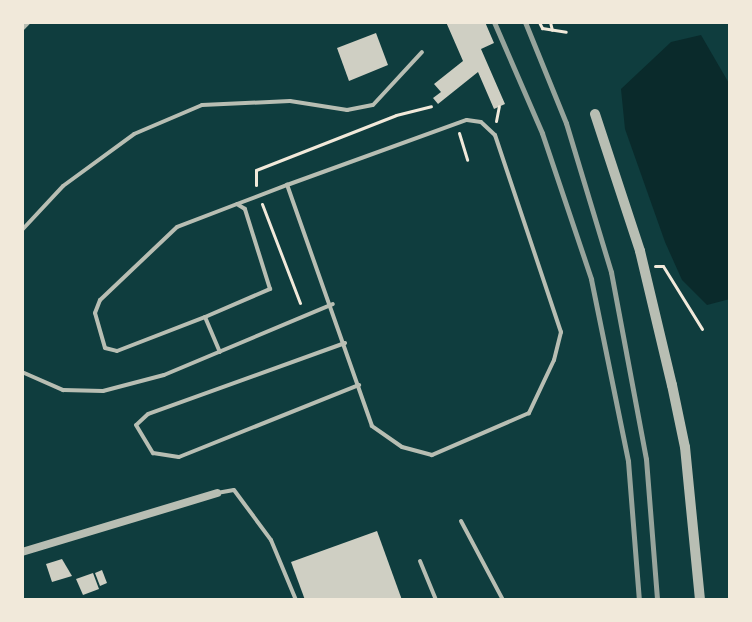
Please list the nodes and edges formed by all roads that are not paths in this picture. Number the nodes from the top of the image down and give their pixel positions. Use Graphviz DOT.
graph roads {
  1 [pos="29,22"];
  2 [pos="22,29"];
  3 [pos="422,52"];
  4 [pos="595,114"];
  5 [pos="287,185"];
  6 [pos="237,204"];
  7 [pos="22,230"];
  8 [pos="333,304"];
  9 [pos="205,317"];
  10 [pos="345,343"];
  11 [pos="220,352"];
  12 [pos="24,374"];
  13 [pos="359,385"];
  14 [pos="217,493"];
  15 [pos="461,521"];
  16 [pos="22,552"];
  17 [pos="420,561"];
  18 [pos="296,600"];
  19 [pos="436,600"];
  20 [pos="503,600"];
  21 [pos="700,600"];
  1 -- 2 [label="lane"];
  3 -- 7 [label="lane"];
  4 -- 21 [label="street"];
  5 -- 6 [label="lane"];
  5 -- 8 [label="lane"];
  5 -- 13 [label="lane"];
  6 -- 9 [label="lane"];
  6 -- 9 [label="lane"];
  8 -- 10 [label="lane"];
  8 -- 11 [label="lane"];
  9 -- 11 [label="lane"];
  10 -- 13 [label="lane"];
  10 -- 13 [label="lane"];
  11 -- 12 [label="lane"];
  14 -- 16 [label="street"];
  14 -- 18 [label="lane"];
  15 -- 20 [label="lane"];
  17 -- 19 [label="lane"];
}
